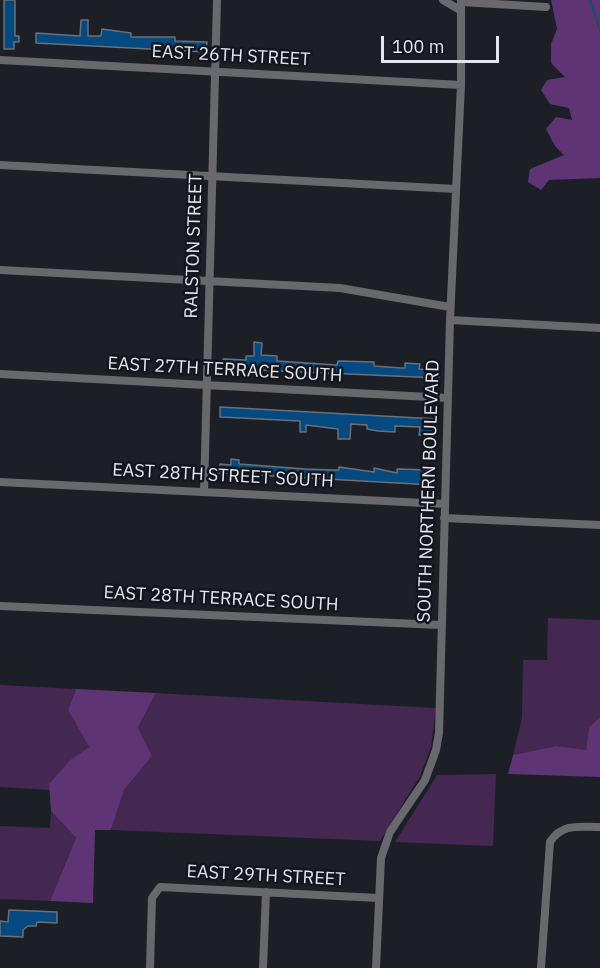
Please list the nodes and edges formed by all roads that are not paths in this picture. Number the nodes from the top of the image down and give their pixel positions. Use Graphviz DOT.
graph roads {
  1 [pos="218,0"];
  2 [pos="443,0"];
  3 [pos="461,4"];
  4 [pos="546,7"];
  5 [pos="0,60"];
  6 [pos="216,71"];
  7 [pos="461,85"];
  8 [pos="0,165"];
  9 [pos="213,176"];
  10 [pos="456,189"];
  11 [pos="0,270"];
  12 [pos="210,281"];
  13 [pos="450,307"];
  14 [pos="450,320"];
  15 [pos="600,328"];
  16 [pos="0,374"];
  17 [pos="207,386"];
  18 [pos="448,398"];
  19 [pos="0,482"];
  20 [pos="204,492"];
  21 [pos="445,504"];
  22 [pos="444,518"];
  23 [pos="600,525"];
  24 [pos="0,606"];
  25 [pos="441,625"];
  26 [pos="600,827"];
  27 [pos="266,892"];
  28 [pos="378,898"];
  29 [pos="150,968"];
  30 [pos="263,968"];
  31 [pos="376,968"];
  32 [pos="541,968"];
  1 -- 6 [label="street, RALSTON STREET"];
  2 -- 3 [label="street"];
  3 -- 4 [label="street"];
  3 -- 7 [label="street, SOUTH NORTHERN BOULEVARD"];
  5 -- 6 [label="street, EAST 26TH STREET"];
  6 -- 7 [label="street, EAST 26TH STREET"];
  6 -- 9 [label="street, RALSTON STREET"];
  7 -- 10 [label="street, SOUTH NORTHERN BOULEVARD"];
  8 -- 9 [label="street"];
  9 -- 10 [label="street"];
  9 -- 12 [label="street, RALSTON STREET"];
  10 -- 13 [label="street, SOUTH NORTHERN BOULEVARD"];
  11 -- 12 [label="street"];
  12 -- 13 [label="street"];
  12 -- 17 [label="street, RALSTON STREET"];
  13 -- 14 [label="street, SOUTH NORTHERN BOULEVARD"];
  14 -- 15 [label="street"];
  14 -- 18 [label="street, SOUTH NORTHERN BOULEVARD"];
  16 -- 17 [label="street, EAST 27TH TERRACE SOUTH"];
  17 -- 18 [label="street, EAST 27TH TERRACE SOUTH"];
  17 -- 20 [label="street, RALSTON STREET"];
  18 -- 21 [label="street, SOUTH NORTHERN BOULEVARD"];
  19 -- 20 [label="street, EAST 28TH STREET SOUTH"];
  20 -- 21 [label="street, EAST 28TH STREET SOUTH"];
  21 -- 22 [label="street, SOUTH NORTHERN BOULEVARD"];
  22 -- 23 [label="street"];
  22 -- 25 [label="street, SOUTH NORTHERN BOULEVARD"];
  24 -- 25 [label="street, EAST 28TH TERRACE SOUTH"];
  25 -- 28 [label="street, SOUTH NORTHERN BOULEVARD"];
  26 -- 32 [label="street"];
  27 -- 28 [label="street, EAST 29TH STREET"];
  27 -- 29 [label="street, EAST 29TH STREET"];
  27 -- 30 [label="street"];
  28 -- 31 [label="street, SOUTH NORTHERN BOULEVARD"];
}
